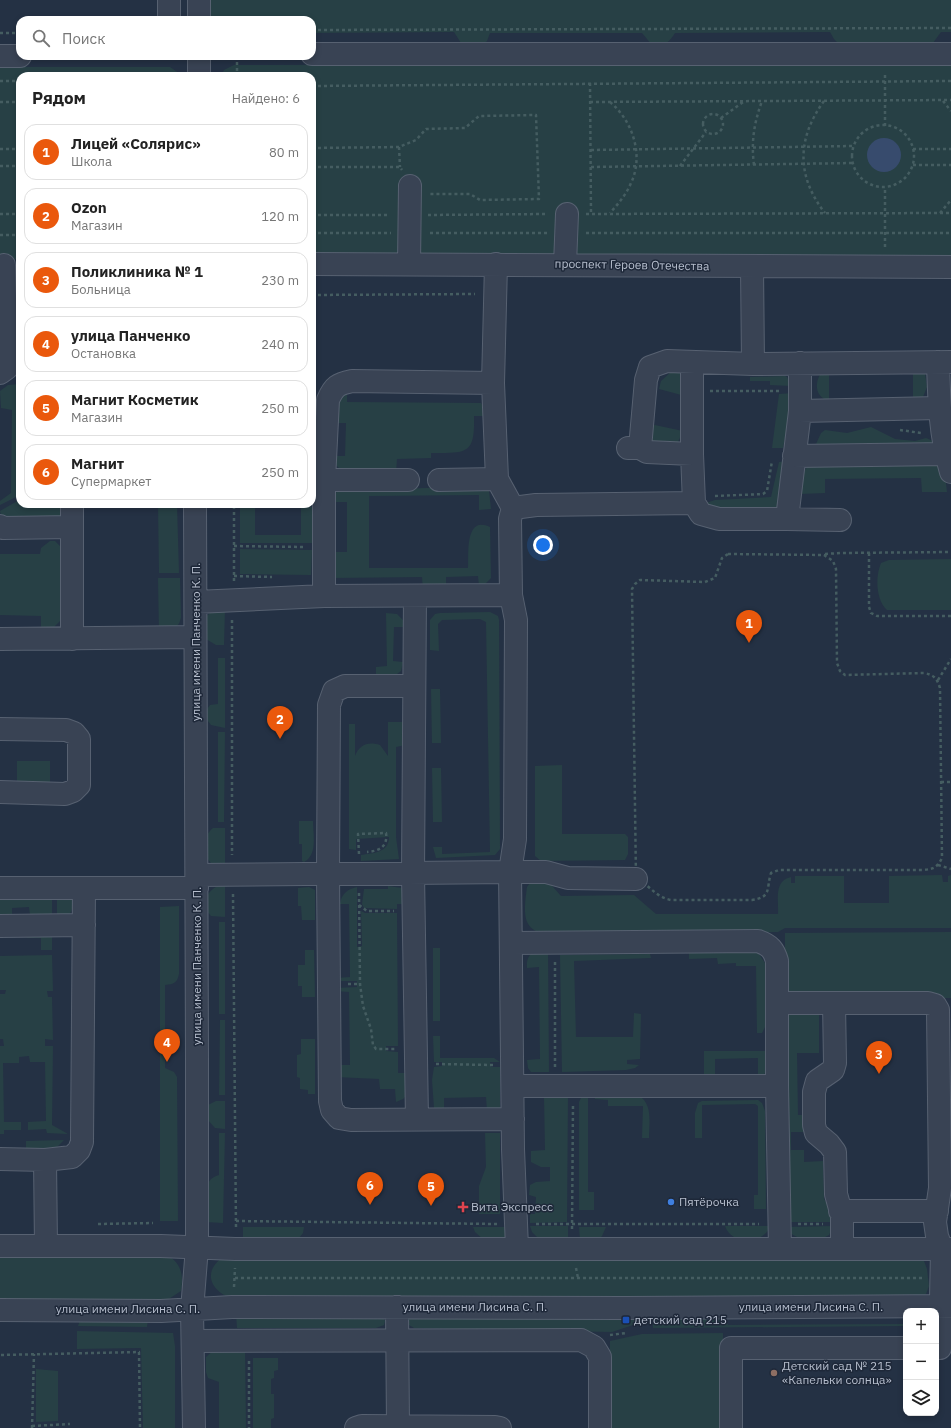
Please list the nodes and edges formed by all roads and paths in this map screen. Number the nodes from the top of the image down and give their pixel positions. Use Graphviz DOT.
graph roads {
  1 [pos="169,0"];
  2 [pos="199,0"];
  3 [pos="169,16"];
  4 [pos="199,16"];
  5 [pos="951,28"];
  6 [pos="885,29"];
  7 [pos="316,30"];
  8 [pos="0,33"];
  9 [pos="16,33"];
  10 [pos="316,54"];
  11 [pos="885,54"];
  12 [pos="951,54"];
  13 [pos="0,56"];
  14 [pos="16,56"];
  15 [pos="199,60"];
  16 [pos="237,60"];
  17 [pos="199,72"];
  18 [pos="238,72"];
  19 [pos="0,81"];
  20 [pos="16,81"];
  21 [pos="885,81"];
  22 [pos="951,81"];
  23 [pos="590,83"];
  24 [pos="316,87"];
  25 [pos="885,100"];
  26 [pos="942,100"];
  27 [pos="951,100"];
  28 [pos="744,101"];
  29 [pos="762,101"];
  30 [pos="825,101"];
  31 [pos="0,102"];
  32 [pos="16,102"];
  33 [pos="590,102"];
  34 [pos="609,102"];
  35 [pos="951,111"];
  36 [pos="721,118"];
  37 [pos="885,126"];
  38 [pos="706,132"];
  39 [pos="854,146"];
  40 [pos="399,147"];
  41 [pos="316,148"];
  42 [pos="752,148"];
  43 [pos="804,148"];
  44 [pos="0,149"];
  45 [pos="16,149"];
  46 [pos="636,149"];
  47 [pos="691,149"];
  48 [pos="914,149"];
  49 [pos="951,149"];
  50 [pos="591,150"];
  51 [pos="853,163"];
  52 [pos="754,165"];
  53 [pos="804,165"];
  54 [pos="913,165"];
  55 [pos="951,165"];
  56 [pos="0,166"];
  57 [pos="16,166"];
  58 [pos="636,166"];
  59 [pos="679,166"];
  60 [pos="400,167"];
  61 [pos="591,167"];
  62 [pos="316,168"];
  63 [pos="410,186"];
  64 [pos="885,187"];
  65 [pos="951,200"];
  66 [pos="825,213"];
  67 [pos="885,213"];
  68 [pos="940,213"];
  69 [pos="951,213"];
  70 [pos="0,214"];
  71 [pos="16,214"];
  72 [pos="591,214"];
  73 [pos="610,214"];
  74 [pos="316,215"];
  75 [pos="566,223"];
  76 [pos="410,224"];
  77 [pos="316,233"];
  78 [pos="885,233"];
  79 [pos="951,233"];
  80 [pos="0,235"];
  81 [pos="16,235"];
  82 [pos="316,264"];
  83 [pos="409,264"];
  84 [pos="496,264"];
  85 [pos="8,265"];
  86 [pos="565,265"];
  87 [pos="752,267"];
  88 [pos="951,267"];
  89 [pos="885,268"];
  90 [pos="496,294"];
  91 [pos="316,295"];
  92 [pos="692,362"];
  93 [pos="944,362"];
  94 [pos="800,363"];
  95 [pos="753,364"];
  96 [pos="9,370"];
  97 [pos="493,383"];
  98 [pos="692,391"];
  99 [pos="800,401"];
  100 [pos="939,408"];
  101 [pos="692,454"];
  102 [pos="794,456"];
  103 [pos="948,463"];
  104 [pos="497,479"];
  105 [pos="324,480"];
  106 [pos="408,480"];
  107 [pos="439,480"];
  108 [pos="694,503"];
  109 [pos="72,508"];
  110 [pos="195,508"];
  111 [pos="234,508"];
  112 [pos="513,508"];
  113 [pos="787,519"];
  114 [pos="840,520"];
  115 [pos="0,526"];
  116 [pos="72,527"];
  117 [pos="234,546"];
  118 [pos="324,547"];
  119 [pos="869,552"];
  120 [pos="951,552"];
  121 [pos="824,554"];
  122 [pos="511,595"];
  123 [pos="324,596"];
  124 [pos="415,596"];
  125 [pos="232,600"];
  126 [pos="196,602"];
  127 [pos="951,616"];
  128 [pos="195,637"];
  129 [pos="0,639"];
  130 [pos="72,639"];
  131 [pos="951,658"];
  132 [pos="938,680"];
  133 [pos="414,686"];
  134 [pos="0,729"];
  135 [pos="941,782"];
  136 [pos="951,782"];
  137 [pos="0,792"];
  138 [pos="358,852"];
  139 [pos="328,853"];
  140 [pos="938,866"];
  141 [pos="951,869"];
  142 [pos="510,872"];
  143 [pos="232,874"];
  144 [pos="328,874"];
  145 [pos="359,874"];
  146 [pos="413,874"];
  147 [pos="636,879"];
  148 [pos="197,881"];
  149 [pos="0,888"];
  150 [pos="84,888"];
  151 [pos="359,904"];
  152 [pos="414,911"];
  153 [pos="84,925"];
  154 [pos="0,926"];
  155 [pos="512,943"];
  156 [pos="555,943"];
  157 [pos="777,1003"];
  158 [pos="834,1003"];
  159 [pos="416,1049"];
  160 [pos="513,1076"];
  161 [pos="564,1086"];
  162 [pos="777,1086"];
  163 [pos="417,1119"];
  164 [pos="513,1119"];
  165 [pos="0,1159"];
  166 [pos="45,1160"];
  167 [pos="840,1211"];
  168 [pos="937,1211"];
  169 [pos="0,1246"];
  170 [pos="46,1246"];
  171 [pos="197,1247"];
  172 [pos="235,1248"];
  173 [pos="517,1248"];
  174 [pos="572,1249"];
  175 [pos="780,1249"];
  176 [pos="842,1249"];
  177 [pos="946,1249"];
  178 [pos="235,1278"];
  179 [pos="578,1278"];
  180 [pos="942,1278"];
  181 [pos="946,1306"];
  182 [pos="232,1307"];
  183 [pos="397,1307"];
  184 [pos="0,1310"];
  185 [pos="192,1310"];
  186 [pos="626,1333"];
  187 [pos="610,1334"];
  188 [pos="193,1341"];
  189 [pos="248,1341"];
  190 [pos="397,1342"];
  191 [pos="903,1348"];
  192 [pos="942,1348"];
  193 [pos="34,1354"];
  194 [pos="0,1355"];
  195 [pos="70,1424"];
  196 [pos="398,1426"];
  197 [pos="32,1427"];
  198 [pos="140,1428"];
  199 [pos="194,1428"];
  200 [pos="249,1428"];
  201 [pos="356,1428"];
  202 [pos="500,1428"];
  203 [pos="600,1428"];
  204 [pos="732,1428"];
  1 -- 3 [label="street"];
  2 -- 4 [label="street"];
  5 -- 6 [label="path"];
  6 -- 7 [label="path"];
  6 -- 11 [label="path"];
  8 -- 9 [label="path"];
  10 -- 11 [label="street"];
  11 -- 12 [label="street"];
  11 -- 21 [label="path"];
  13 -- 14 [label="street"];
  15 -- 17 [label="street"];
  16 -- 18 [label="path"];
  19 -- 20 [label="path"];
  21 -- 22 [label="path"];
  21 -- 23 [label="path"];
  21 -- 25 [label="path"];
  23 -- 24 [label="path"];
  23 -- 33 [label="path"];
  25 -- 26 [label="path"];
  25 -- 30 [label="path"];
  25 -- 37 [label="path"];
  26 -- 27 [label="path"];
  26 -- 35 [label="path"];
  28 -- 29 [label="path"];
  28 -- 34 [label="path"];
  28 -- 36 [label="path"];
  29 -- 30 [label="path"];
  29 -- 42 [label="path"];
  30 -- 43 [label="path"];
  31 -- 32 [label="path"];
  33 -- 34 [label="path"];
  33 -- 50 [label="path"];
  34 -- 46 [label="path"];
  36 -- 38 [label="path"];
  36 -- 38 [label="path"];
  37 -- 39 [label="path"];
  37 -- 48 [label="path"];
  38 -- 47 [label="path"];
  39 -- 43 [label="path"];
  39 -- 51 [label="path"];
  40 -- 41 [label="path"];
  40 -- 60 [label="path"];
  40 -- 63 [label="path"];
  42 -- 43 [label="path"];
  42 -- 47 [label="path"];
  42 -- 52 [label="path"];
  43 -- 53 [label="path"];
  44 -- 45 [label="path"];
  46 -- 47 [label="path"];
  46 -- 50 [label="path"];
  46 -- 58 [label="path"];
  47 -- 59 [label="path"];
  48 -- 49 [label="path"];
  48 -- 54 [label="path"];
  50 -- 61 [label="path"];
  51 -- 53 [label="path"];
  51 -- 64 [label="path"];
  52 -- 53 [label="path"];
  52 -- 59 [label="path"];
  53 -- 66 [label="path"];
  54 -- 55 [label="path"];
  54 -- 64 [label="path"];
  56 -- 57 [label="path"];
  58 -- 59 [label="path"];
  58 -- 61 [label="path"];
  58 -- 73 [label="path"];
  60 -- 62 [label="path"];
  60 -- 63 [label="path"];
  61 -- 72 [label="path"];
  63 -- 76 [label="street"];
  64 -- 67 [label="path"];
  65 -- 68 [label="path"];
  66 -- 67 [label="path"];
  66 -- 73 [label="path"];
  67 -- 68 [label="path"];
  67 -- 78 [label="path"];
  68 -- 69 [label="path"];
  70 -- 71 [label="path"];
  72 -- 73 [label="path"];
  72 -- 75 [label="path"];
  74 -- 76 [label="path"];
  75 -- 76 [label="path"];
  75 -- 76 [label="path"];
  75 -- 78 [label="path"];
  75 -- 86 [label="street"];
  76 -- 77 [label="path"];
  76 -- 83 [label="street"];
  78 -- 79 [label="path"];
  78 -- 89 [label="path"];
  80 -- 81 [label="path"];
  82 -- 83 [label="street, проспект Героев Отечества"];
  83 -- 84 [label="street, проспект Героев Отечества"];
  84 -- 86 [label="street, проспект Героев Отечества"];
  84 -- 90 [label="street"];
  85 -- 96 [label="street"];
  86 -- 87 [label="street, проспект Героев Отечества"];
  87 -- 89 [label="street, проспект Героев Отечества"];
  87 -- 95 [label="street"];
  88 -- 89 [label="street, проспект Героев Отечества"];
  90 -- 91 [label="path"];
  90 -- 97 [label="street"];
  92 -- 95 [label="street"];
  92 -- 98 [label="street"];
  92 -- 101 [label="street"];
  93 -- 94 [label="street"];
  93 -- 100 [label="street"];
  94 -- 95 [label="street"];
  94 -- 99 [label="street"];
  97 -- 104 [label="street"];
  97 -- 105 [label="street"];
  98 -- 99 [label="path"];
  98 -- 101 [label="street"];
  99 -- 100 [label="street"];
  99 -- 102 [label="street"];
  100 -- 103 [label="street"];
  101 -- 108 [label="street"];
  102 -- 103 [label="street"];
  102 -- 108 [label="path"];
  102 -- 113 [label="street"];
  104 -- 107 [label="street"];
  104 -- 112 [label="street"];
  105 -- 106 [label="street"];
  105 -- 118 [label="street"];
  108 -- 112 [label="street"];
  108 -- 113 [label="street"];
  109 -- 116 [label="street"];
  110 -- 126 [label="street, улица имени Панченко К. П."];
  111 -- 117 [label="path"];
  112 -- 122 [label="street"];
  113 -- 114 [label="street"];
  115 -- 116 [label="street"];
  116 -- 130 [label="street"];
  117 -- 118 [label="path"];
  117 -- 125 [label="path"];
  118 -- 123 [label="street"];
  119 -- 120 [label="path"];
  119 -- 121 [label="path"];
  119 -- 127 [label="path"];
  121 -- 132 [label="path"];
  121 -- 147 [label="path"];
  122 -- 124 [label="street"];
  122 -- 142 [label="street"];
  123 -- 124 [label="street"];
  123 -- 125 [label="street"];
  124 -- 133 [label="street"];
  125 -- 126 [label="street"];
  125 -- 143 [label="path"];
  126 -- 128 [label="street, улица имени Панченко К. П."];
  128 -- 130 [label="street"];
  128 -- 148 [label="street, улица имени Панченко К. П."];
  129 -- 130 [label="street"];
  131 -- 132 [label="path"];
  132 -- 135 [label="path"];
  133 -- 139 [label="street"];
  133 -- 146 [label="street"];
  134 -- 137 [label="street"];
  135 -- 136 [label="path"];
  135 -- 140 [label="path"];
  138 -- 138 [label="path"];
  138 -- 139 [label="path"];
  138 -- 145 [label="path"];
  139 -- 144 [label="street"];
  140 -- 141 [label="path"];
  140 -- 147 [label="path"];
  142 -- 146 [label="street"];
  142 -- 147 [label="street"];
  142 -- 155 [label="street"];
  143 -- 144 [label="street"];
  143 -- 148 [label="street"];
  143 -- 172 [label="path"];
  144 -- 145 [label="street"];
  144 -- 163 [label="street"];
  145 -- 146 [label="street"];
  145 -- 151 [label="path"];
  146 -- 152 [label="street"];
  148 -- 150 [label="street"];
  148 -- 171 [label="street, улица имени Панченко К. П."];
  149 -- 150 [label="street"];
  150 -- 153 [label="street"];
  151 -- 152 [label="path"];
  151 -- 159 [label="path"];
  152 -- 159 [label="street"];
  153 -- 154 [label="street"];
  153 -- 166 [label="street"];
  155 -- 156 [label="street"];
  155 -- 160 [label="street"];
  156 -- 157 [label="street"];
  156 -- 161 [label="path"];
  157 -- 158 [label="street"];
  157 -- 162 [label="street"];
  158 -- 167 [label="street"];
  158 -- 168 [label="street"];
  159 -- 160 [label="path"];
  159 -- 163 [label="street"];
  160 -- 161 [label="street"];
  160 -- 164 [label="street"];
  161 -- 162 [label="street"];
  161 -- 174 [label="path"];
  162 -- 175 [label="street"];
  163 -- 164 [label="street"];
  164 -- 173 [label="street"];
  165 -- 166 [label="street"];
  166 -- 170 [label="street"];
  167 -- 168 [label="street"];
  167 -- 176 [label="street"];
  168 -- 177 [label="street"];
  169 -- 170 [label="street"];
  170 -- 171 [label="street"];
  171 -- 172 [label="street"];
  171 -- 185 [label="street, улица имени Панченко К. П."];
  172 -- 173 [label="street"];
  172 -- 178 [label="path"];
  173 -- 174 [label="street"];
  174 -- 175 [label="street"];
  174 -- 179 [label="path"];
  175 -- 176 [label="street"];
  176 -- 177 [label="street"];
  177 -- 180 [label="street"];
  178 -- 179 [label="path"];
  178 -- 182 [label="path"];
  179 -- 180 [label="path"];
  180 -- 181 [label="street"];
  181 -- 183 [label="street, улица имени Лисина С. П."];
  181 -- 192 [label="street"];
  182 -- 183 [label="street, улица имени Лисина С. П."];
  182 -- 185 [label="street, улица имени Лисина С. П."];
  183 -- 190 [label="street"];
  184 -- 185 [label="street, улица имени Лисина С. П."];
  185 -- 188 [label="street, улица имени Панченко К. П."];
  186 -- 187 [label="path"];
  188 -- 189 [label="street"];
  188 -- 199 [label="street, улица имени Панченко К. П."];
  189 -- 190 [label="street"];
  189 -- 200 [label="path"];
  190 -- 196 [label="street"];
  190 -- 203 [label="street"];
  191 -- 204 [label="street"];
  193 -- 194 [label="path"];
  193 -- 197 [label="path"];
  193 -- 198 [label="path"];
  195 -- 197 [label="path"];
  196 -- 201 [label="street"];
  196 -- 202 [label="street"];
}
